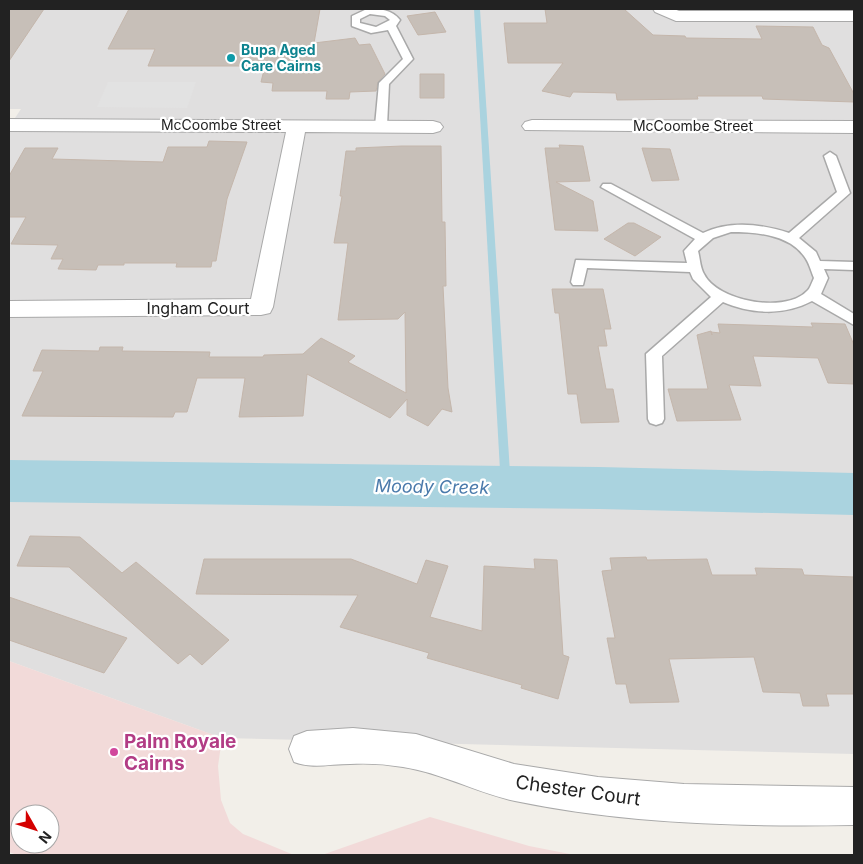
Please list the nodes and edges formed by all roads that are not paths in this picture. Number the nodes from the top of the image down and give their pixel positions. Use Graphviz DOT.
graph roads {
  1 [pos="661,9"];
  2 [pos="854,16"];
  3 [pos="390,26"];
  4 [pos="9,125"];
  5 [pos="297,126"];
  6 [pos="380,126"];
  7 [pos="532,126"];
  8 [pos="854,126"];
  9 [pos="433,127"];
  10 [pos="830,156"];
  11 [pos="607,187"];
  12 [pos="703,238"];
  13 [pos="790,239"];
  14 [pos="818,265"];
  15 [pos="854,266"];
  16 [pos="692,268"];
  17 [pos="578,282"];
  18 [pos="812,295"];
  19 [pos="721,296"];
  20 [pos="9,309"];
  21 [pos="854,320"];
  22 [pos="656,419"];
  23 [pos="307,749"];
  24 [pos="854,806"];
  1 -- 2 [label="street"];
  3 -- 6 [label="lane"];
  4 -- 5 [label="street, McCoombe Street"];
  5 -- 6 [label="street, McCoombe Street"];
  5 -- 20 [label="street, Ingham Court"];
  6 -- 9 [label="street, McCoombe Street"];
  7 -- 8 [label="street, McCoombe Street"];
  10 -- 13 [label="lane"];
  11 -- 12 [label="lane"];
  12 -- 13 [label="lane"];
  12 -- 16 [label="lane"];
  13 -- 14 [label="lane"];
  14 -- 15 [label="lane"];
  14 -- 18 [label="lane"];
  16 -- 17 [label="lane"];
  16 -- 19 [label="lane"];
  18 -- 19 [label="lane"];
  18 -- 21 [label="lane"];
  19 -- 22 [label="lane"];
  23 -- 24 [label="street, Chester Court"];
}
